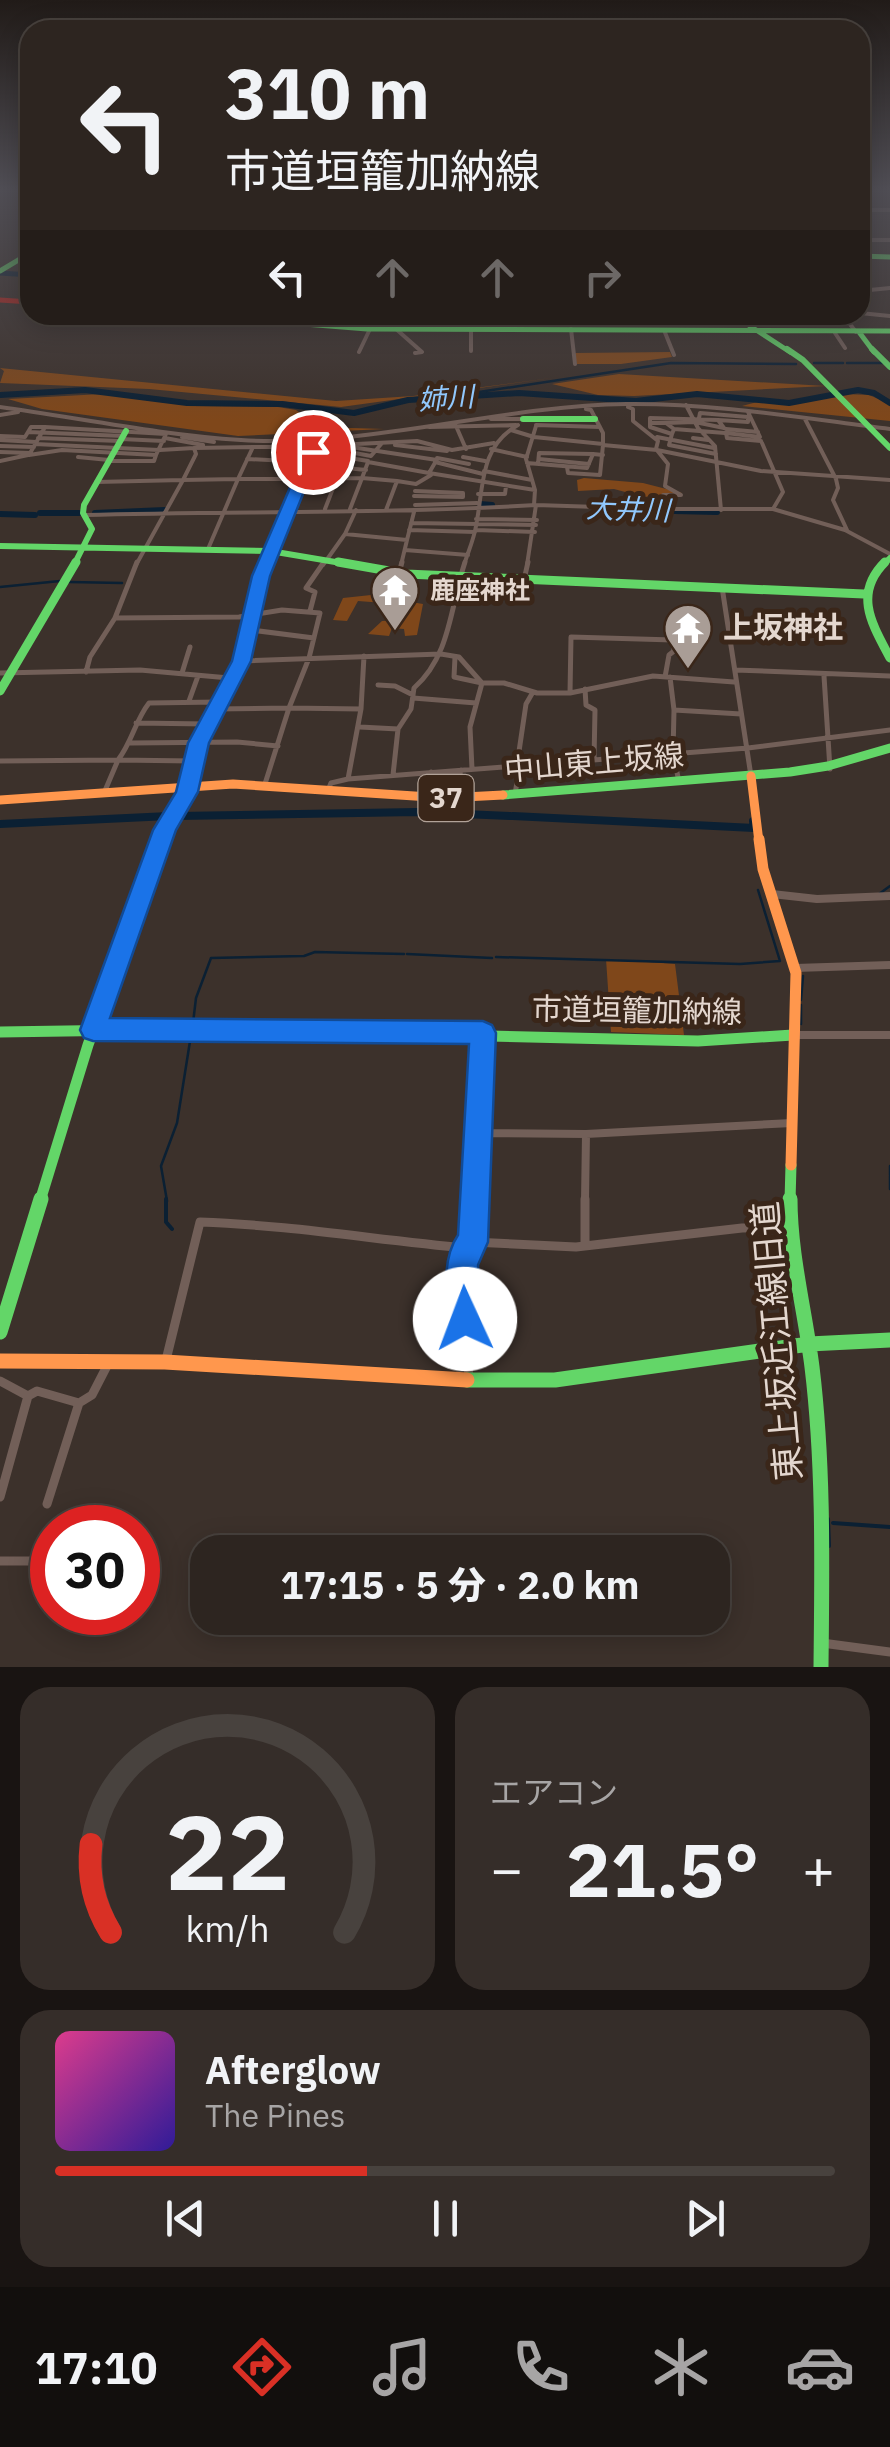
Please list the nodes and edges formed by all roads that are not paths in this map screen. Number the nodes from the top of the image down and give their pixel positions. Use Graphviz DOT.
graph roads {
  1 [pos="382,325"];
  2 [pos="384,325"];
  3 [pos="389,325"];
  4 [pos="411,325"];
  5 [pos="438,325"];
  6 [pos="522,325"];
  7 [pos="751,325"];
  8 [pos="852,325"];
  9 [pos="440,328"];
  10 [pos="473,328"];
  11 [pos="522,328"];
  12 [pos="414,329"];
  13 [pos="571,329"];
  14 [pos="664,330"];
  15 [pos="761,330"];
  16 [pos="890,331"];
  17 [pos="858,332"];
  18 [pos="835,333"];
  19 [pos="844,348"];
  20 [pos="471,351"];
  21 [pos="358,352"];
  22 [pos="415,354"];
  23 [pos="674,355"];
  24 [pos="575,364"];
  25 [pos="886,364"];
  26 [pos="686,405"];
  27 [pos="613,406"];
  28 [pos="0,407"];
  29 [pos="581,408"];
  30 [pos="22,410"];
  31 [pos="747,411"];
  32 [pos="0,416"];
  33 [pos="804,418"];
  34 [pos="523,419"];
  35 [pos="718,420"];
  36 [pos="696,421"];
  37 [pos="537,422"];
  38 [pos="597,423"];
  39 [pos="650,423"];
  40 [pos="666,423"];
  41 [pos="116,424"];
  42 [pos="435,426"];
  43 [pos="456,426"];
  44 [pos="868,426"];
  45 [pos="152,428"];
  46 [pos="403,428"];
  47 [pos="890,429"];
  48 [pos="509,430"];
  49 [pos="725,430"];
  50 [pos="26,434"];
  51 [pos="71,434"];
  52 [pos="672,434"];
  53 [pos="97,435"];
  54 [pos="1,436"];
  55 [pos="656,437"];
  56 [pos="760,437"];
  57 [pos="534,438"];
  58 [pos="693,438"];
  59 [pos="710,440"];
  60 [pos="36,442"];
  61 [pos="244,442"];
  62 [pos="379,442"];
  63 [pos="162,444"];
  64 [pos="219,444"];
  65 [pos="346,444"];
  66 [pos="604,445"];
  67 [pos="118,446"];
  68 [pos="204,446"];
  69 [pos="323,446"];
  70 [pos="493,446"];
  71 [pos="76,447"];
  72 [pos="253,447"];
  73 [pos="298,447"];
  74 [pos="194,448"];
  75 [pos="890,448"];
  76 [pos="0,449"];
  77 [pos="311,449"];
  78 [pos="467,449"];
  79 [pos="657,450"];
  80 [pos="715,451"];
  81 [pos="593,454"];
  82 [pos="437,455"];
  83 [pos="603,455"];
  84 [pos="371,456"];
  85 [pos="407,458"];
  86 [pos="247,460"];
  87 [pos="485,460"];
  88 [pos="527,460"];
  89 [pos="0,461"];
  90 [pos="460,462"];
  91 [pos="538,462"];
  92 [pos="307,463"];
  93 [pos="717,463"];
  94 [pos="469,464"];
  95 [pos="589,464"];
  96 [pos="567,467"];
  97 [pos="403,469"];
  98 [pos="366,470"];
  99 [pos="483,472"];
  100 [pos="775,472"];
  101 [pos="430,474"];
  102 [pos="833,474"];
  103 [pos="337,478"];
  104 [pos="362,478"];
  105 [pos="238,479"];
  106 [pos="298,479"];
  107 [pos="183,480"];
  108 [pos="532,480"];
  109 [pos="890,480"];
  110 [pos="398,481"];
  111 [pos="96,482"];
  112 [pos="480,482"];
  113 [pos="506,486"];
  114 [pos="535,490"];
  115 [pos="415,491"];
  116 [pos="477,500"];
  117 [pos="535,505"];
  118 [pos="660,508"];
  119 [pos="286,509"];
  120 [pos="325,509"];
  121 [pos="353,509"];
  122 [pos="415,509"];
  123 [pos="773,509"];
  124 [pos="225,510"];
  125 [pos="386,510"];
  126 [pos="721,510"];
  127 [pos="166,511"];
  128 [pos="86,515"];
  129 [pos="536,525"];
  130 [pos="410,526"];
  131 [pos="476,526"];
  132 [pos="848,531"];
  133 [pos="345,534"];
  134 [pos="407,540"];
  135 [pos="0,546"];
  136 [pos="85,547"];
  137 [pos="148,548"];
  138 [pos="208,549"];
  139 [pos="405,550"];
  140 [pos="270,551"];
  141 [pos="468,555"];
  142 [pos="890,556"];
  143 [pos="327,560"];
  144 [pos="400,573"];
  145 [pos="460,578"];
  146 [pos="524,580"];
  147 [pos="722,586"];
  148 [pos="864,594"];
  149 [pos="310,611"];
  150 [pos="256,612"];
  151 [pos="114,618"];
  152 [pos="251,630"];
  153 [pos="314,638"];
  154 [pos="190,647"];
  155 [pos="441,654"];
  156 [pos="364,656"];
  157 [pos="455,657"];
  158 [pos="309,658"];
  159 [pos="890,658"];
  160 [pos="242,661"];
  161 [pos="735,670"];
  162 [pos="86,672"];
  163 [pos="182,672"];
  164 [pos="5,673"];
  165 [pos="198,676"];
  166 [pos="824,676"];
  167 [pos="890,676"];
  168 [pos="667,677"];
  169 [pos="230,678"];
  170 [pos="482,682"];
  171 [pos="734,682"];
  172 [pos="378,685"];
  173 [pos="0,690"];
  174 [pos="584,690"];
  175 [pos="533,692"];
  176 [pos="570,692"];
  177 [pos="413,697"];
  178 [pos="189,701"];
  179 [pos="476,702"];
  180 [pos="216,705"];
  181 [pos="288,708"];
  182 [pos="360,708"];
  183 [pos="674,710"];
  184 [pos="741,714"];
  185 [pos="136,722"];
  186 [pos="208,724"];
  187 [pos="360,727"];
  188 [pos="398,730"];
  189 [pos="890,730"];
  190 [pos="829,740"];
  191 [pos="131,743"];
  192 [pos="199,743"];
  193 [pos="278,746"];
  194 [pos="748,748"];
  195 [pos="890,750"];
  196 [pos="673,753"];
  197 [pos="118,760"];
  198 [pos="594,760"];
  199 [pos="0,761"];
  200 [pos="193,761"];
  201 [pos="518,765"];
  202 [pos="829,768"];
  203 [pos="472,769"];
  204 [pos="461,770"];
  205 [pos="431,772"];
  206 [pos="394,775"];
  207 [pos="752,777"];
  208 [pos="348,779"];
  209 [pos="679,783"];
  210 [pos="264,785"];
  211 [pos="187,788"];
  212 [pos="329,788"];
  213 [pos="104,794"];
  214 [pos="515,794"];
  215 [pos="423,798"];
  216 [pos="454,800"];
  217 [pos="0,801"];
  218 [pos="770,894"];
  219 [pos="890,896"];
  220 [pos="890,965"];
  221 [pos="795,968"];
  222 [pos="93,1030"];
  223 [pos="0,1032"];
  224 [pos="483,1033"];
  225 [pos="794,1035"];
  226 [pos="890,1035"];
  227 [pos="792,1123"];
  228 [pos="479,1133"];
  229 [pos="586,1134"];
  230 [pos="790,1228"];
  231 [pos="469,1245"];
  232 [pos="585,1246"];
  233 [pos="0,1332"];
  234 [pos="890,1340"];
  235 [pos="809,1344"];
  236 [pos="0,1361"];
  237 [pos="165,1362"];
  238 [pos="108,1364"];
  239 [pos="469,1380"];
  240 [pos="0,1381"];
  241 [pos="28,1396"];
  242 [pos="79,1402"];
  243 [pos="0,1496"];
  244 [pos="46,1504"];
  245 [pos="30,1560"];
  246 [pos="0,1561"];
  247 [pos="820,1643"];
  248 [pos="890,1652"];
  249 [pos="820,1667"];
  1 -- 21 [label="street"];
  2 -- 22 [label="street"];
  3 -- 12 [label="main road"];
  4 -- 12 [label="street"];
  5 -- 9 [label="street"];
  6 -- 11 [label="street"];
  7 -- 15 [label="main road"];
  8 -- 17 [label="street"];
  9 -- 10 [label="main road"];
  9 -- 12 [label="main road"];
  10 -- 11 [label="main road"];
  10 -- 20 [label="street"];
  11 -- 13 [label="main road"];
  13 -- 14 [label="main road"];
  13 -- 24 [label="street"];
  14 -- 15 [label="main road"];
  14 -- 23 [label="street"];
  15 -- 18 [label="main road"];
  15 -- 44 [label="main road"];
  16 -- 17 [label="main road"];
  17 -- 18 [label="main road"];
  17 -- 25 [label="main road"];
  18 -- 19 [label="street"];
  26 -- 27 [label="street"];
  26 -- 31 [label="street"];
  26 -- 36 [label="street"];
  27 -- 29 [label="street"];
  27 -- 55 [label="street"];
  28 -- 30 [label="street"];
  29 -- 34 [label="street"];
  29 -- 38 [label="street"];
  30 -- 32 [label="street"];
  30 -- 41 [label="street"];
  31 -- 33 [label="street"];
  31 -- 56 [label="street"];
  33 -- 44 [label="street"];
  33 -- 102 [label="street"];
  34 -- 37 [label="main road"];
  34 -- 43 [label="street"];
  34 -- 46 [label="street"];
  34 -- 48 [label="street"];
  35 -- 36 [label="street"];
  35 -- 36 [label="street"];
  35 -- 49 [label="street"];
  36 -- 39 [label="street"];
  36 -- 40 [label="street"];
  36 -- 49 [label="street"];
  36 -- 52 [label="street"];
  36 -- 59 [label="street"];
  37 -- 38 [label="main road"];
  37 -- 57 [label="street"];
  38 -- 66 [label="street"];
  39 -- 40 [label="street"];
  39 -- 52 [label="street"];
  40 -- 52 [label="street"];
  41 -- 45 [label="street"];
  41 -- 67 [label="street"];
  42 -- 43 [label="street"];
  42 -- 46 [label="street"];
  42 -- 82 [label="street"];
  43 -- 78 [label="street"];
  44 -- 47 [label="street"];
  44 -- 75 [label="main road"];
  45 -- 61 [label="street"];
  45 -- 67 [label="street"];
  46 -- 61 [label="street"];
  48 -- 57 [label="street"];
  48 -- 70 [label="street"];
  49 -- 56 [label="street"];
  49 -- 56 [label="street"];
  50 -- 54 [label="street"];
  50 -- 60 [label="street"];
  50 -- 60 [label="street"];
  51 -- 53 [label="street"];
  51 -- 60 [label="street"];
  51 -- 60 [label="street"];
  51 -- 71 [label="street"];
  52 -- 55 [label="street"];
  52 -- 80 [label="street"];
  53 -- 67 [label="street"];
  53 -- 67 [label="street"];
  53 -- 71 [label="street"];
  54 -- 60 [label="street"];
  55 -- 79 [label="street"];
  56 -- 100 [label="street"];
  57 -- 66 [label="street"];
  57 -- 88 [label="street"];
  58 -- 59 [label="street"];
  59 -- 80 [label="street"];
  60 -- 71 [label="street"];
  60 -- 71 [label="street"];
  60 -- 76 [label="street"];
  60 -- 89 [label="street"];
  61 -- 64 [label="street"];
  61 -- 73 [label="street"];
  62 -- 65 [label="street"];
  62 -- 82 [label="street"];
  62 -- 84 [label="street"];
  63 -- 64 [label="street"];
  63 -- 67 [label="street"];
  63 -- 67 [label="street"];
  63 -- 67 [label="street"];
  63 -- 68 [label="street"];
  63 -- 74 [label="street"];
  64 -- 68 [label="street"];
  64 -- 72 [label="street"];
  65 -- 69 [label="street"];
  65 -- 84 [label="street"];
  66 -- 79 [label="street"];
  66 -- 83 [label="street"];
  67 -- 71 [label="street"];
  67 -- 71 [label="street"];
  67 -- 111 [label="main road"];
  68 -- 74 [label="street"];
  69 -- 77 [label="street"];
  69 -- 84 [label="street"];
  70 -- 78 [label="street"];
  70 -- 87 [label="street"];
  70 -- 88 [label="street"];
  72 -- 73 [label="street"];
  72 -- 86 [label="street"];
  73 -- 77 [label="street"];
  74 -- 107 [label="street"];
  77 -- 84 [label="street"];
  77 -- 92 [label="street"];
  78 -- 82 [label="street"];
  78 -- 90 [label="street"];
  79 -- 93 [label="street"];
  79 -- 118 [label="street"];
  80 -- 93 [label="street"];
  81 -- 83 [label="street"];
  81 -- 91 [label="street"];
  81 -- 95 [label="street"];
  82 -- 85 [label="street"];
  82 -- 90 [label="street"];
  82 -- 101 [label="street"];
  83 -- 96 [label="street"];
  84 -- 85 [label="street"];
  84 -- 97 [label="street"];
  84 -- 98 [label="street"];
  85 -- 97 [label="street"];
  86 -- 92 [label="street"];
  86 -- 105 [label="street"];
  87 -- 90 [label="street"];
  87 -- 99 [label="street"];
  88 -- 91 [label="street"];
  88 -- 108 [label="street"];
  90 -- 94 [label="street"];
  90 -- 99 [label="street"];
  91 -- 95 [label="street"];
  91 -- 96 [label="street"];
  92 -- 98 [label="street"];
  92 -- 106 [label="street"];
  93 -- 100 [label="street"];
  93 -- 126 [label="street"];
  95 -- 96 [label="street"];
  97 -- 101 [label="street"];
  97 -- 110 [label="street"];
  98 -- 104 [label="street"];
  99 -- 108 [label="street"];
  99 -- 112 [label="street"];
  100 -- 102 [label="street"];
  100 -- 123 [label="street"];
  101 -- 112 [label="street"];
  101 -- 115 [label="street"];
  102 -- 109 [label="street"];
  102 -- 132 [label="street"];
  103 -- 104 [label="street"];
  103 -- 106 [label="street"];
  103 -- 120 [label="street"];
  104 -- 110 [label="street"];
  104 -- 121 [label="street"];
  105 -- 106 [label="street"];
  105 -- 107 [label="street"];
  105 -- 124 [label="street"];
  106 -- 119 [label="street"];
  107 -- 111 [label="street"];
  107 -- 127 [label="street"];
  108 -- 114 [label="street"];
  110 -- 115 [label="street"];
  110 -- 125 [label="street"];
  111 -- 128 [label="main road"];
  112 -- 113 [label="street"];
  112 -- 116 [label="street"];
  113 -- 114 [label="street"];
  113 -- 116 [label="street"];
  114 -- 117 [label="street"];
  115 -- 116 [label="street"];
  115 -- 122 [label="street"];
  116 -- 117 [label="street"];
  116 -- 122 [label="street"];
  116 -- 131 [label="street"];
  117 -- 118 [label="street"];
  117 -- 129 [label="street"];
  118 -- 126 [label="street"];
  119 -- 120 [label="street"];
  119 -- 124 [label="street"];
  119 -- 140 [label="street"];
  120 -- 121 [label="street"];
  121 -- 125 [label="street"];
  121 -- 133 [label="street"];
  122 -- 125 [label="street"];
  122 -- 130 [label="street"];
  123 -- 126 [label="street"];
  123 -- 132 [label="street"];
  124 -- 127 [label="street"];
  124 -- 138 [label="street"];
  127 -- 128 [label="street"];
  127 -- 137 [label="street"];
  128 -- 136 [label="main road"];
  129 -- 131 [label="street"];
  129 -- 131 [label="street"];
  129 -- 146 [label="street"];
  130 -- 131 [label="street"];
  130 -- 134 [label="street"];
  131 -- 141 [label="street"];
  132 -- 142 [label="street"];
  133 -- 134 [label="street"];
  133 -- 143 [label="street"];
  134 -- 139 [label="street"];
  135 -- 136 [label="main road"];
  136 -- 137 [label="main road"];
  136 -- 164 [label="main road"];
  137 -- 138 [label="main road"];
  137 -- 151 [label="street"];
  138 -- 140 [label="main road"];
  139 -- 141 [label="street"];
  139 -- 144 [label="street"];
  140 -- 143 [label="main road"];
  140 -- 150 [label="street"];
  141 -- 145 [label="street"];
  142 -- 148 [label="main road"];
  143 -- 144 [label="main road"];
  143 -- 149 [label="street"];
  144 -- 145 [label="main road"];
  145 -- 146 [label="main road"];
  145 -- 155 [label="street"];
  146 -- 147 [label="main road"];
  147 -- 148 [label="main road"];
  147 -- 161 [label="street"];
  148 -- 159 [label="main road"];
  149 -- 150 [label="street"];
  149 -- 153 [label="street"];
  150 -- 151 [label="street"];
  150 -- 152 [label="street"];
  151 -- 162 [label="street"];
  152 -- 153 [label="street"];
  152 -- 160 [label="street"];
  153 -- 158 [label="street"];
  154 -- 163 [label="street"];
  155 -- 156 [label="street"];
  155 -- 157 [label="street"];
  155 -- 177 [label="street"];
  156 -- 158 [label="street"];
  156 -- 182 [label="street"];
  157 -- 170 [label="street"];
  157 -- 170 [label="street"];
  158 -- 160 [label="street"];
  158 -- 181 [label="street"];
  160 -- 169 [label="street"];
  161 -- 166 [label="street"];
  161 -- 171 [label="street"];
  162 -- 163 [label="street"];
  162 -- 164 [label="street"];
  163 -- 165 [label="street"];
  164 -- 173 [label="main road"];
  165 -- 169 [label="street"];
  165 -- 178 [label="street"];
  166 -- 167 [label="street"];
  166 -- 190 [label="street"];
  168 -- 171 [label="street"];
  168 -- 174 [label="street"];
  168 -- 176 [label="street"];
  168 -- 183 [label="street"];
  169 -- 180 [label="street"];
  170 -- 175 [label="street"];
  170 -- 179 [label="street"];
  171 -- 184 [label="street"];
  172 -- 177 [label="street"];
  174 -- 176 [label="street"];
  174 -- 198 [label="street"];
  175 -- 176 [label="street"];
  175 -- 201 [label="street"];
  177 -- 179 [label="street"];
  177 -- 188 [label="street"];
  178 -- 180 [label="street"];
  178 -- 185 [label="street"];
  179 -- 203 [label="street"];
  180 -- 181 [label="street"];
  180 -- 186 [label="street"];
  181 -- 182 [label="street"];
  181 -- 193 [label="street"];
  182 -- 187 [label="street"];
  183 -- 184 [label="street"];
  183 -- 196 [label="street"];
  184 -- 194 [label="street"];
  185 -- 186 [label="street"];
  185 -- 191 [label="street"];
  186 -- 192 [label="street"];
  187 -- 188 [label="street"];
  187 -- 208 [label="street"];
  188 -- 206 [label="street"];
  189 -- 190 [label="street"];
  190 -- 194 [label="street"];
  190 -- 202 [label="street"];
  191 -- 192 [label="street"];
  191 -- 197 [label="street"];
  192 -- 193 [label="street"];
  192 -- 200 [label="street"];
  193 -- 210 [label="street"];
  194 -- 196 [label="street"];
  194 -- 207 [label="street"];
  195 -- 202 [label="main road, 中山東上坂線 / 37"];
  196 -- 198 [label="street"];
  196 -- 209 [label="street"];
  197 -- 199 [label="street"];
  197 -- 200 [label="street"];
  197 -- 213 [label="street"];
  198 -- 201 [label="street"];
  200 -- 211 [label="street"];
  201 -- 203 [label="street"];
  201 -- 214 [label="street"];
  202 -- 207 [label="main road, 中山東上坂線 / 37"];
  203 -- 204 [label="street"];
  204 -- 205 [label="street"];
  204 -- 216 [label="street"];
  205 -- 206 [label="street"];
  205 -- 215 [label="street"];
  206 -- 208 [label="street"];
  207 -- 209 [label="main road, 中山東上坂線 / 37"];
  207 -- 218 [label="main road, 東上坂近江線旧道"];
  208 -- 212 [label="street"];
  209 -- 214 [label="main road, 中山東上坂線 / 37"];
  209 -- 216 [label="main road, 中山東上坂線 / 37"];
  210 -- 211 [label="main road, 中山東上坂線 / 37"];
  210 -- 212 [label="main road, 中山東上坂線 / 37"];
  210 -- 216 [label="main road, 中山東上坂線 / 37"];
  211 -- 213 [label="main road, 中山東上坂線 / 37"];
  211 -- 222 [label="main road"];
  212 -- 215 [label="main road, 中山東上坂線 / 37"];
  213 -- 217 [label="main road, 中山東上坂線 / 37"];
  214 -- 216 [label="main road, 中山東上坂線 / 37"];
  215 -- 216 [label="main road, 中山東上坂線 / 37"];
  218 -- 219 [label="street"];
  218 -- 221 [label="main road, 東上坂近江線旧道"];
  220 -- 221 [label="street"];
  221 -- 225 [label="main road, 東上坂近江線旧道"];
  222 -- 223 [label="main road, 市道垣籠加納線"];
  222 -- 224 [label="main road, 市道垣籠加納線"];
  222 -- 233 [label="main road"];
  224 -- 225 [label="main road, 市道垣籠加納線"];
  224 -- 228 [label="street"];
  225 -- 226 [label="street"];
  225 -- 227 [label="main road, 東上坂近江線旧道"];
  227 -- 229 [label="street"];
  227 -- 230 [label="main road, 東上坂近江線旧道"];
  228 -- 229 [label="street"];
  228 -- 231 [label="street"];
  229 -- 232 [label="street"];
  230 -- 232 [label="street"];
  230 -- 235 [label="main road, 東上坂近江線旧道"];
  231 -- 232 [label="street"];
  231 -- 237 [label="street"];
  231 -- 239 [label="street"];
  234 -- 235 [label="main road"];
  235 -- 239 [label="main road"];
  235 -- 247 [label="main road, 東上坂近江線旧道"];
  236 -- 238 [label="main road"];
  237 -- 238 [label="main road"];
  237 -- 239 [label="main road"];
  238 -- 242 [label="street"];
  240 -- 241 [label="street"];
  241 -- 242 [label="street"];
  241 -- 243 [label="street"];
  242 -- 244 [label="street"];
  245 -- 246 [label="street"];
  247 -- 248 [label="street"];
  247 -- 249 [label="main road, 東上坂近江線旧道"];
}
